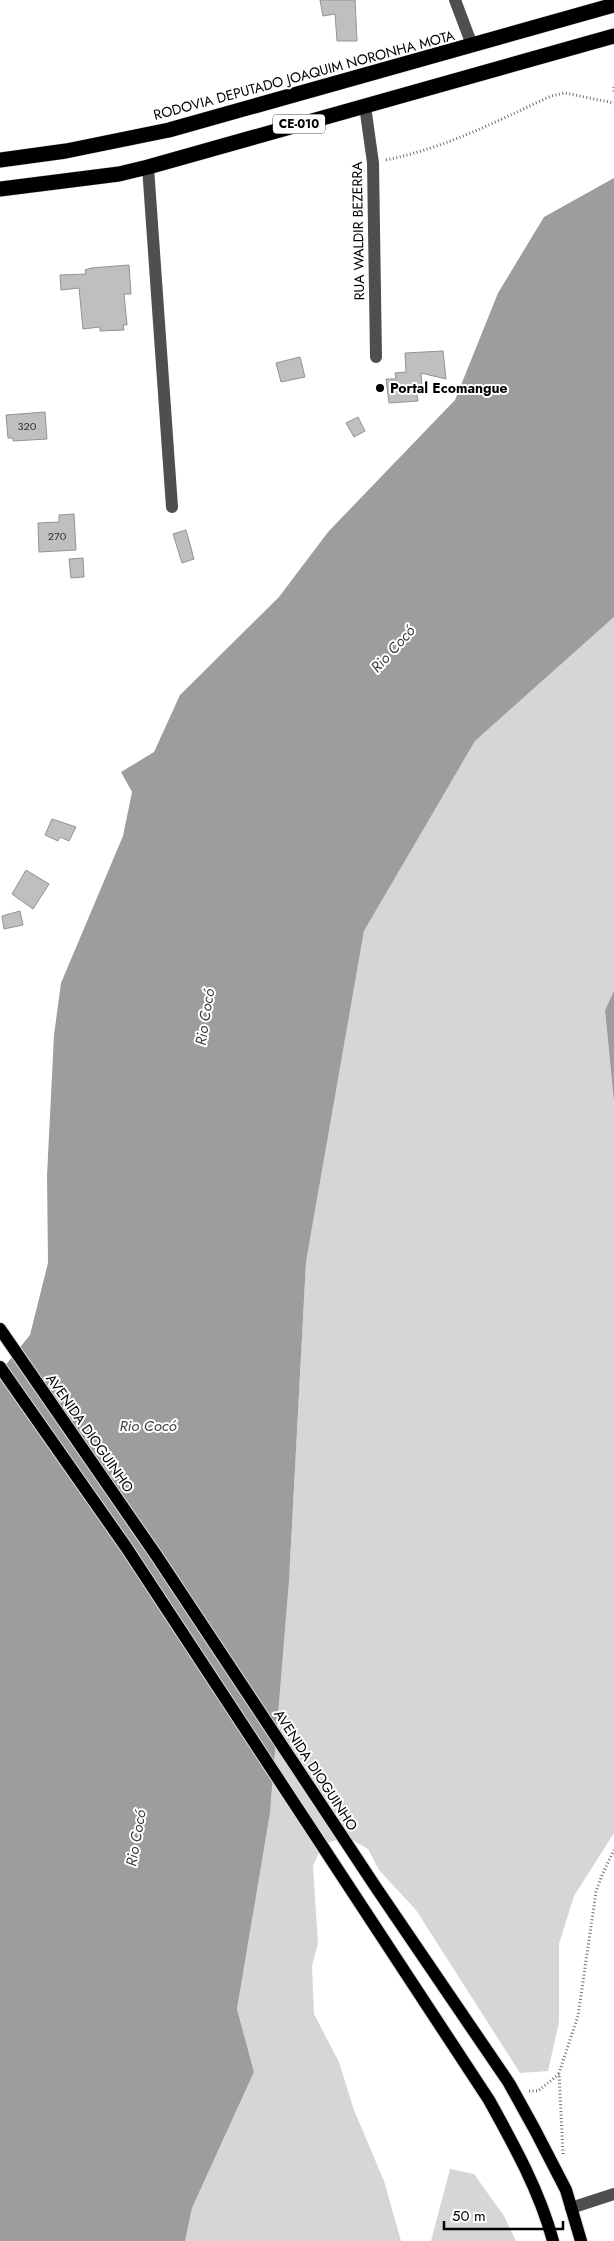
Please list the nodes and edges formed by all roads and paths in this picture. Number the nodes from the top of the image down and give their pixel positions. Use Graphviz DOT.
graph roads {
  1 [pos="455,0"];
  2 [pos="614,5"];
  3 [pos="614,36"];
  4 [pos="472,45"];
  5 [pos="614,87"];
  6 [pos="614,93"];
  7 [pos="614,103"];
  8 [pos="365,106"];
  9 [pos="0,160"];
  10 [pos="373,163"];
  11 [pos="148,167"];
  12 [pos="0,189"];
  13 [pos="376,357"];
  14 [pos="172,507"];
  15 [pos="0,1329"];
  16 [pos="0,1367"];
  17 [pos="614,1850"];
  18 [pos="559,2073"];
  19 [pos="509,2083"];
  20 [pos="564,2161"];
  21 [pos="614,2194"];
  22 [pos="571,2208"];
  23 [pos="554,2241"];
  24 [pos="580,2241"];
  1 -- 4 [label="street"];
  2 -- 4 [label="highway, RODOVIA DEPUTADO JOAQUIM NORONHA MOTA / CE-010"];
  3 -- 8 [label="highway, CE-010"];
  4 -- 9 [label="highway, RODOVIA DEPUTADO JOAQUIM NORONHA MOTA / CE-010"];
  5 -- 6 [label="path"];
  7 -- 10 [label="path"];
  8 -- 10 [label="street, RUA WALDIR BEZERRA"];
  8 -- 11 [label="highway, CE-010"];
  10 -- 13 [label="street, RUA WALDIR BEZERRA"];
  11 -- 12 [label="highway, CE-010"];
  11 -- 14 [label="street"];
  15 -- 19 [label="main road, AVENIDA DIOGUINHO"];
  16 -- 23 [label="main road"];
  17 -- 18 [label="path"];
  18 -- 19 [label="path"];
  18 -- 20 [label="path"];
  19 -- 22 [label="main road, AVENIDA DIOGUINHO"];
  21 -- 22 [label="street"];
  22 -- 24 [label="main road, AVENIDA DIOGUINHO"];
}
